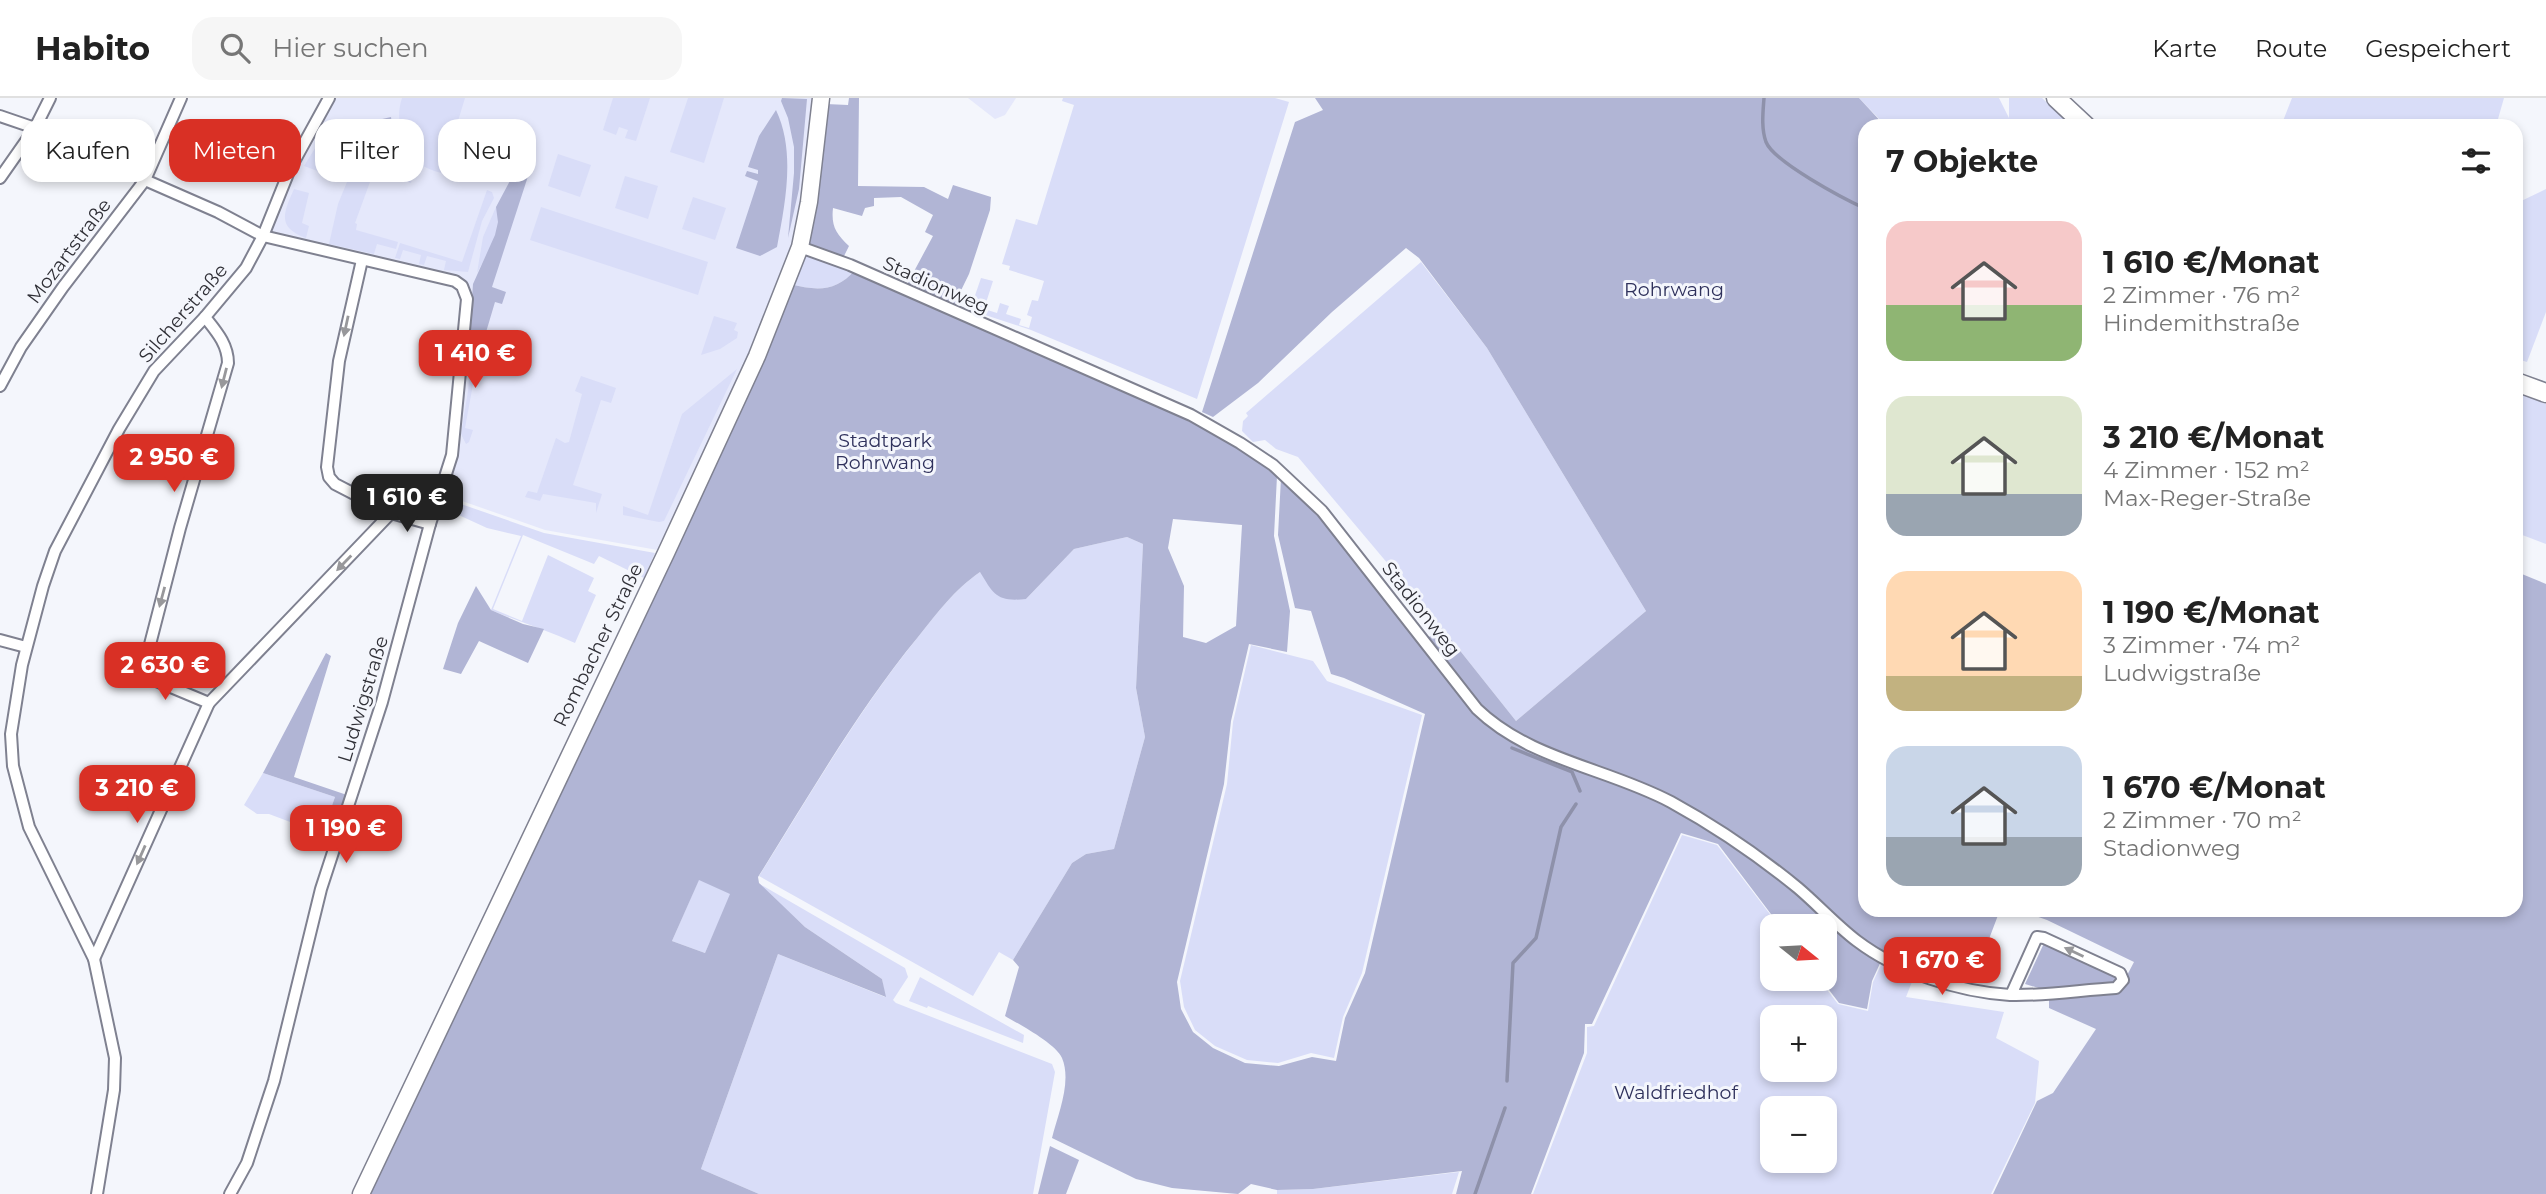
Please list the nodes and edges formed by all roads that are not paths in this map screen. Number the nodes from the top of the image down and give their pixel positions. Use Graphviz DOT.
graph roads {
  1 [pos="50,98"];
  2 [pos="181,98"];
  3 [pos="329,98"];
  4 [pos="821,98"];
  5 [pos="2056,98"];
  6 [pos="0,116"];
  7 [pos="40,119"];
  8 [pos="2078,119"];
  9 [pos="21,123"];
  10 [pos="21,148"];
  11 [pos="155,157"];
  12 [pos="0,178"];
  13 [pos="143,182"];
  14 [pos="150,182"];
  15 [pos="263,236"];
  16 [pos="800,247"];
  17 [pos="362,260"];
  18 [pos="205,317"];
  19 [pos="2523,385"];
  20 [pos="0,386"];
  21 [pos="2546,393"];
  22 [pos="391,513"];
  23 [pos="430,524"];
  24 [pos="0,640"];
  25 [pos="26,647"];
  26 [pos="209,703"];
  27 [pos="94,960"];
  28 [pos="2011,995"];
  29 [pos="97,1194"];
  30 [pos="230,1194"];
  31 [pos="361,1194"];
  1 -- 7 [label="street"];
  2 -- 11 [label="street, Mozartstraße"];
  3 -- 15 [label="street, Silcherstraße"];
  4 -- 16 [label="main road, Rombacher Straße"];
  5 -- 8 [label="main road"];
  6 -- 9 [label="street"];
  10 -- 12 [label="street"];
  13 -- 20 [label="street, Mozartstraße"];
  14 -- 15 [label="street"];
  15 -- 17 [label="street"];
  15 -- 18 [label="street, Silcherstraße"];
  16 -- 28 [label="street, Stadionweg"];
  16 -- 31 [label="main road, Rombacher Straße"];
  17 -- 22 [label="street, one-way"];
  17 -- 23 [label="street, Ludwigstraße"];
  18 -- 25 [label="street, Silcherstraße"];
  18 -- 26 [label="street, one-way"];
  19 -- 21 [label="main road"];
  22 -- 23 [label="street"];
  22 -- 26 [label="street, one-way"];
  23 -- 30 [label="street, Ludwigstraße"];
  24 -- 25 [label="street"];
  25 -- 27 [label="street, Silcherstraße"];
  26 -- 27 [label="street, one-way"];
  27 -- 29 [label="street, Silcherstraße"];
  28 -- 28 [label="street, Stadionweg, one-way"];
}
